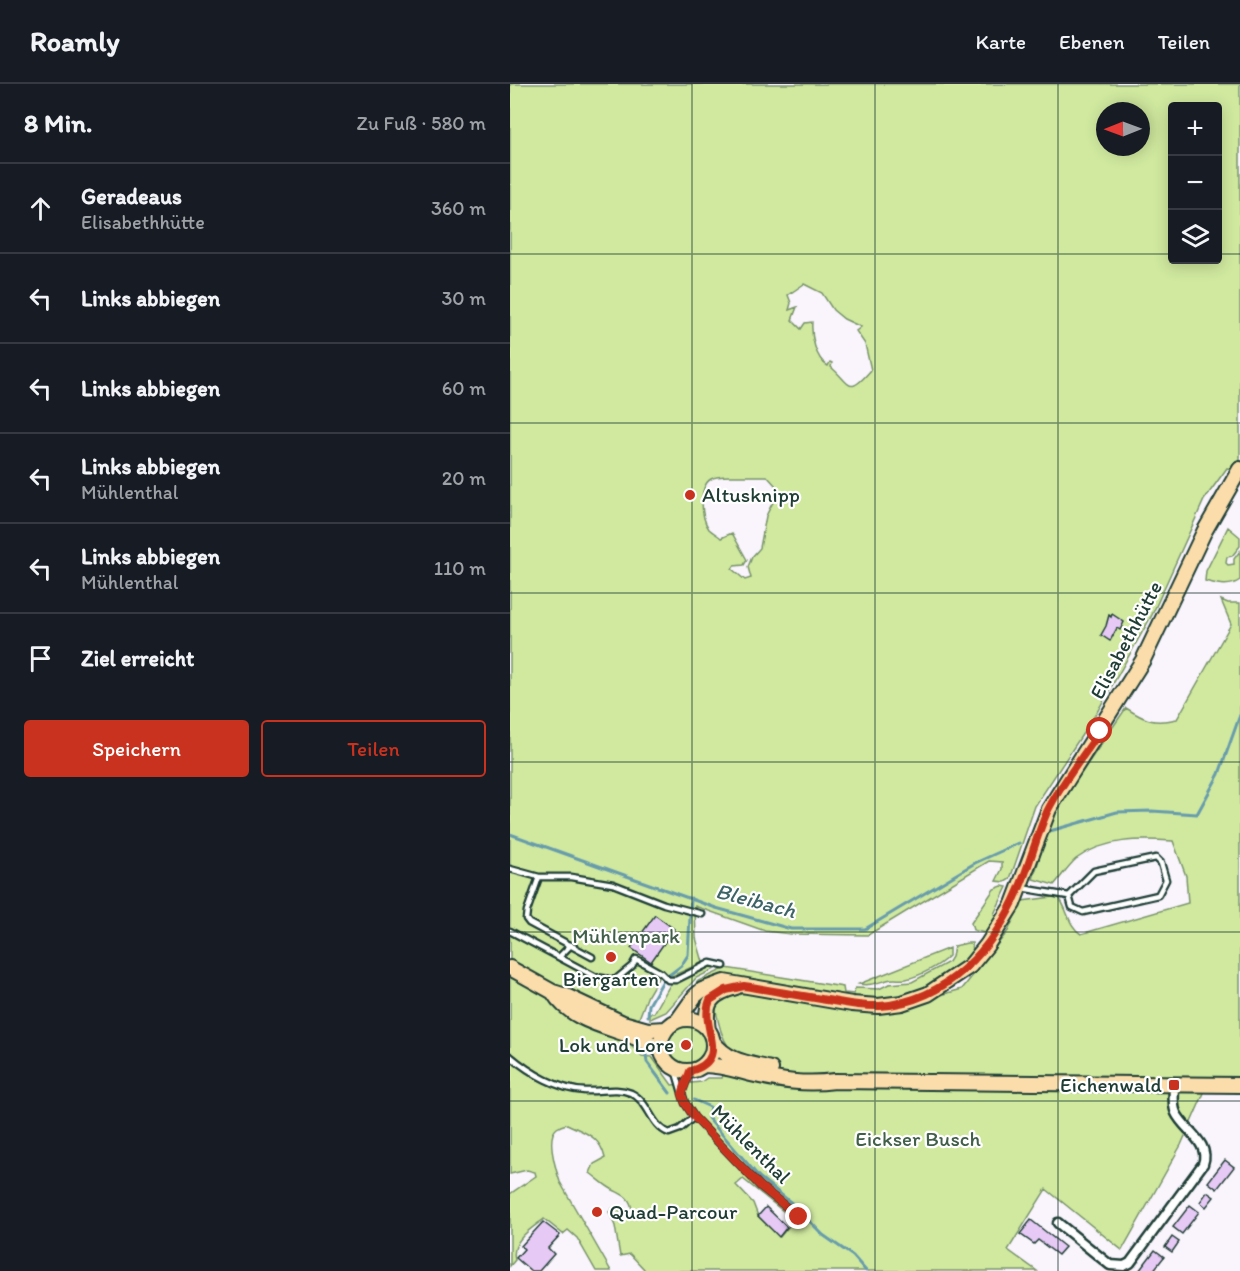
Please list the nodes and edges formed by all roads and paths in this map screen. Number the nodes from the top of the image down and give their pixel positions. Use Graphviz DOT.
graph roads {
  1 [pos="1240,469"];
  2 [pos="512,870"];
  3 [pos="510,876"];
  4 [pos="538,877"];
  5 [pos="1020,888"];
  6 [pos="1068,896"];
  7 [pos="702,914"];
  8 [pos="510,931"];
  9 [pos="571,945"];
  10 [pos="560,956"];
  11 [pos="592,957"];
  12 [pos="724,966"];
  13 [pos="510,968"];
  14 [pos="744,986"];
  15 [pos="553,992"];
  16 [pos="678,1020"];
  17 [pos="666,1029"];
  18 [pos="711,1036"];
  19 [pos="661,1050"];
  20 [pos="510,1056"];
  21 [pos="704,1065"];
  22 [pos="675,1069"];
  23 [pos="690,1071"];
  24 [pos="835,1081"];
  25 [pos="1174,1085"];
  26 [pos="1240,1085"];
  27 [pos="682,1094"];
  28 [pos="694,1117"];
  29 [pos="799,1217"];
  30 [pos="1058,1223"];
  1 -- 5 [label="main road, Elisabethhütte"];
  2 -- 3 [label="lane"];
  2 -- 4 [label="lane"];
  4 -- 7 [label="lane"];
  4 -- 9 [label="lane"];
  5 -- 6 [label="lane"];
  5 -- 14 [label="main road, Elisabethhütte"];
  6 -- 6 [label="lane"];
  8 -- 10 [label="lane"];
  9 -- 10 [label="lane"];
  9 -- 11 [label="lane"];
  10 -- 12 [label="lane"];
  13 -- 15 [label="main road"];
  14 -- 16 [label="main road, Elisabethhütte"];
  14 -- 18 [label="main road"];
  15 -- 17 [label="main road"];
  15 -- 19 [label="main road"];
  16 -- 17 [label="main road"];
  16 -- 18 [label="main road"];
  17 -- 19 [label="main road"];
  18 -- 21 [label="main road"];
  18 -- 24 [label="main road"];
  19 -- 22 [label="main road"];
  20 -- 28 [label="lane"];
  21 -- 23 [label="main road"];
  21 -- 24 [label="main road"];
  22 -- 23 [label="main road"];
  22 -- 27 [label="lane, Mühlenthal"];
  23 -- 27 [label="lane"];
  24 -- 25 [label="main road"];
  25 -- 26 [label="main road"];
  25 -- 30 [label="street"];
  27 -- 28 [label="lane, Mühlenthal"];
  28 -- 29 [label="lane, Mühlenthal"];
}
